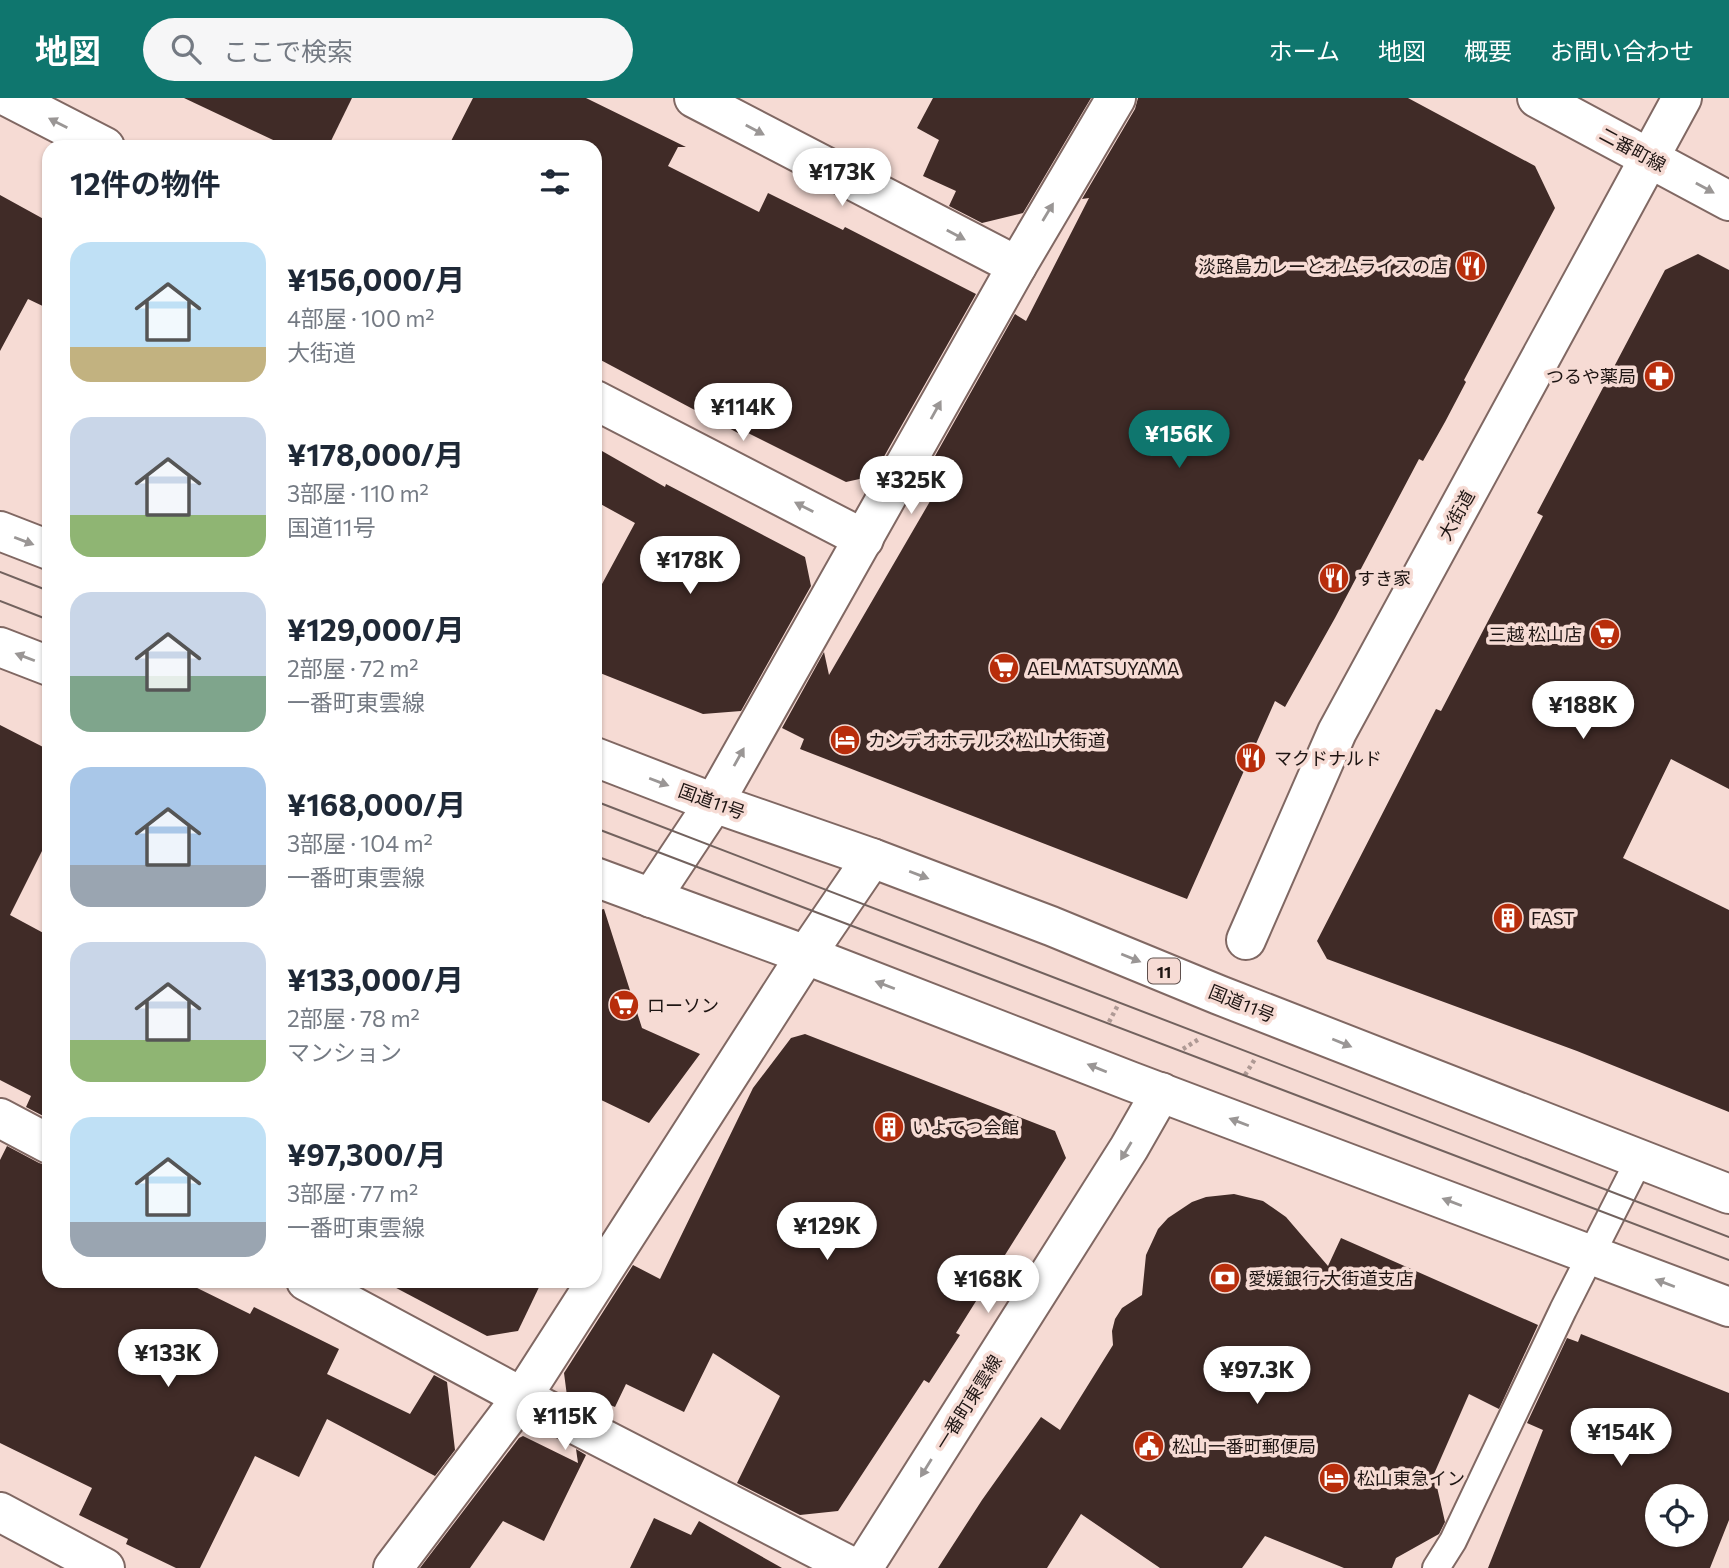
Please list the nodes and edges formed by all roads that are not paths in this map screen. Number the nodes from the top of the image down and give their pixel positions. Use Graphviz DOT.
graph roads {
  1 [pos="10,98"];
  2 [pos="694,98"];
  3 [pos="1116,98"];
  4 [pos="1537,98"];
  5 [pos="1682,98"];
  6 [pos="91,140"];
  7 [pos="1651,158"];
  8 [pos="1729,201"];
  9 [pos="1017,266"];
  10 [pos="602,404"];
  11 [pos="0,531"];
  12 [pos="864,539"];
  13 [pos="42,547"];
  14 [pos="0,648"];
  15 [pos="42,663"];
  16 [pos="602,760"];
  17 [pos="714,803"];
  18 [pos="872,858"];
  19 [pos="602,880"];
  20 [pos="651,898"];
  21 [pos="1246,940"];
  22 [pos="806,955"];
  23 [pos="1146,1087"];
  24 [pos="0,1118"];
  25 [pos="42,1140"];
  26 [pos="1639,1160"];
  27 [pos="1729,1194"];
  28 [pos="1591,1255"];
  29 [pos="602,1272"];
  30 [pos="319,1288"];
  31 [pos="592,1288"];
  32 [pos="1729,1307"];
  33 [pos="522,1397"];
  34 [pos="0,1512"];
  35 [pos="105,1568"];
  36 [pos="394,1568"];
  37 [pos="854,1568"];
  38 [pos="863,1568"];
  39 [pos="1436,1568"];
  6 -- 1 [label="main road, one-way"];
  2 -- 9 [label="main road, one-way"];
  9 -- 3 [label="main road, one-way"];
  4 -- 7 [label="main road, 二番町線"];
  5 -- 7 [label="main road, 大街道"];
  7 -- 8 [label="main road, 二番町線, one-way"];
  7 -- 21 [label="main road, 大街道"];
  12 -- 9 [label="main road, one-way"];
  12 -- 10 [label="main road, one-way"];
  11 -- 13 [label="main road, one-way"];
  17 -- 12 [label="main road, one-way"];
  15 -- 14 [label="main road, one-way"];
  16 -- 17 [label="main road, 国道11号 / 11, one-way"];
  17 -- 18 [label="main road, 国道11号 / 11"];
  17 -- 20 [label="main road"];
  18 -- 22 [label="main road"];
  18 -- 26 [label="main road, 国道11号 / 11, one-way"];
  19 -- 20 [label="main road"];
  20 -- 22 [label="main road"];
  23 -- 22 [label="main road, one-way"];
  22 -- 29 [label="main road"];
  28 -- 23 [label="main road, one-way"];
  23 -- 38 [label="main road, 一番町東雲線, one-way"];
  24 -- 25 [label="main road"];
  26 -- 27 [label="main road, 国道11号 / 11"];
  26 -- 28 [label="lane"];
  32 -- 28 [label="main road, one-way"];
  28 -- 39 [label="lane"];
  30 -- 33 [label="main road"];
  31 -- 33 [label="main road"];
  33 -- 36 [label="main road"];
  33 -- 37 [label="main road"];
  34 -- 35 [label="main road"];
}
